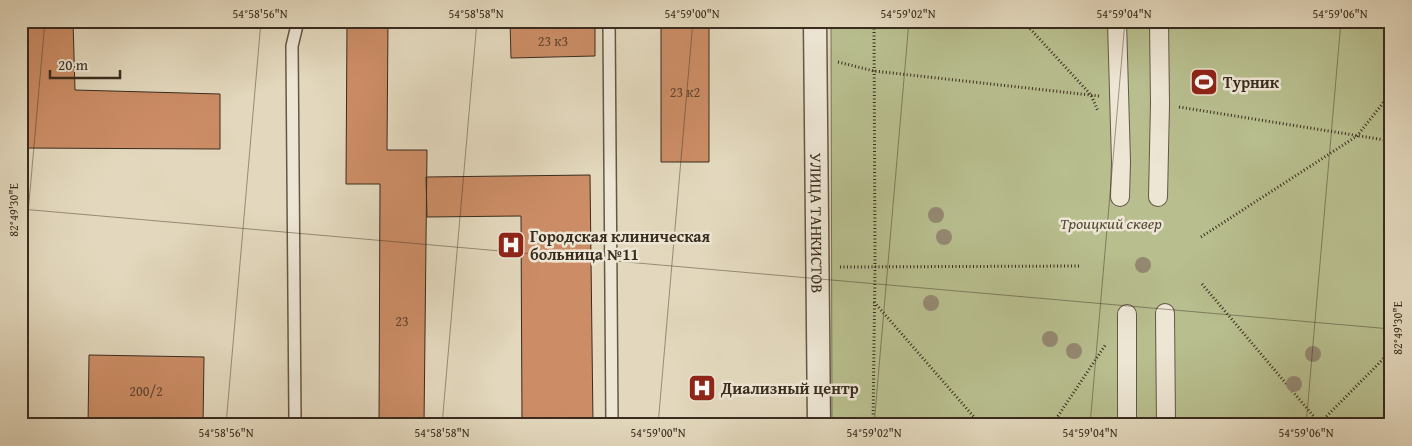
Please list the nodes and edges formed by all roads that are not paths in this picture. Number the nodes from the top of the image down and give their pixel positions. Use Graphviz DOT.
graph roads {
  1 [pos="298,21"];
  2 [pos="609,21"];
  3 [pos="815,21"];
  4 [pos="1117,21"];
  5 [pos="1159,21"];
  6 [pos="1120,197"];
  7 [pos="1158,197"];
  8 [pos="1165,313"];
  9 [pos="1127,314"];
  10 [pos="297,425"];
  11 [pos="612,425"];
  12 [pos="819,425"];
  13 [pos="1127,425"];
  14 [pos="1166,425"];
  1 -- 10 [label="lane"];
  2 -- 11 [label="lane"];
  3 -- 12 [label="street, УЛИЦА ТАНКИСТОВ"];
  4 -- 6 [label="street"];
  5 -- 7 [label="street"];
  8 -- 14 [label="street"];
  9 -- 13 [label="street"];
}
